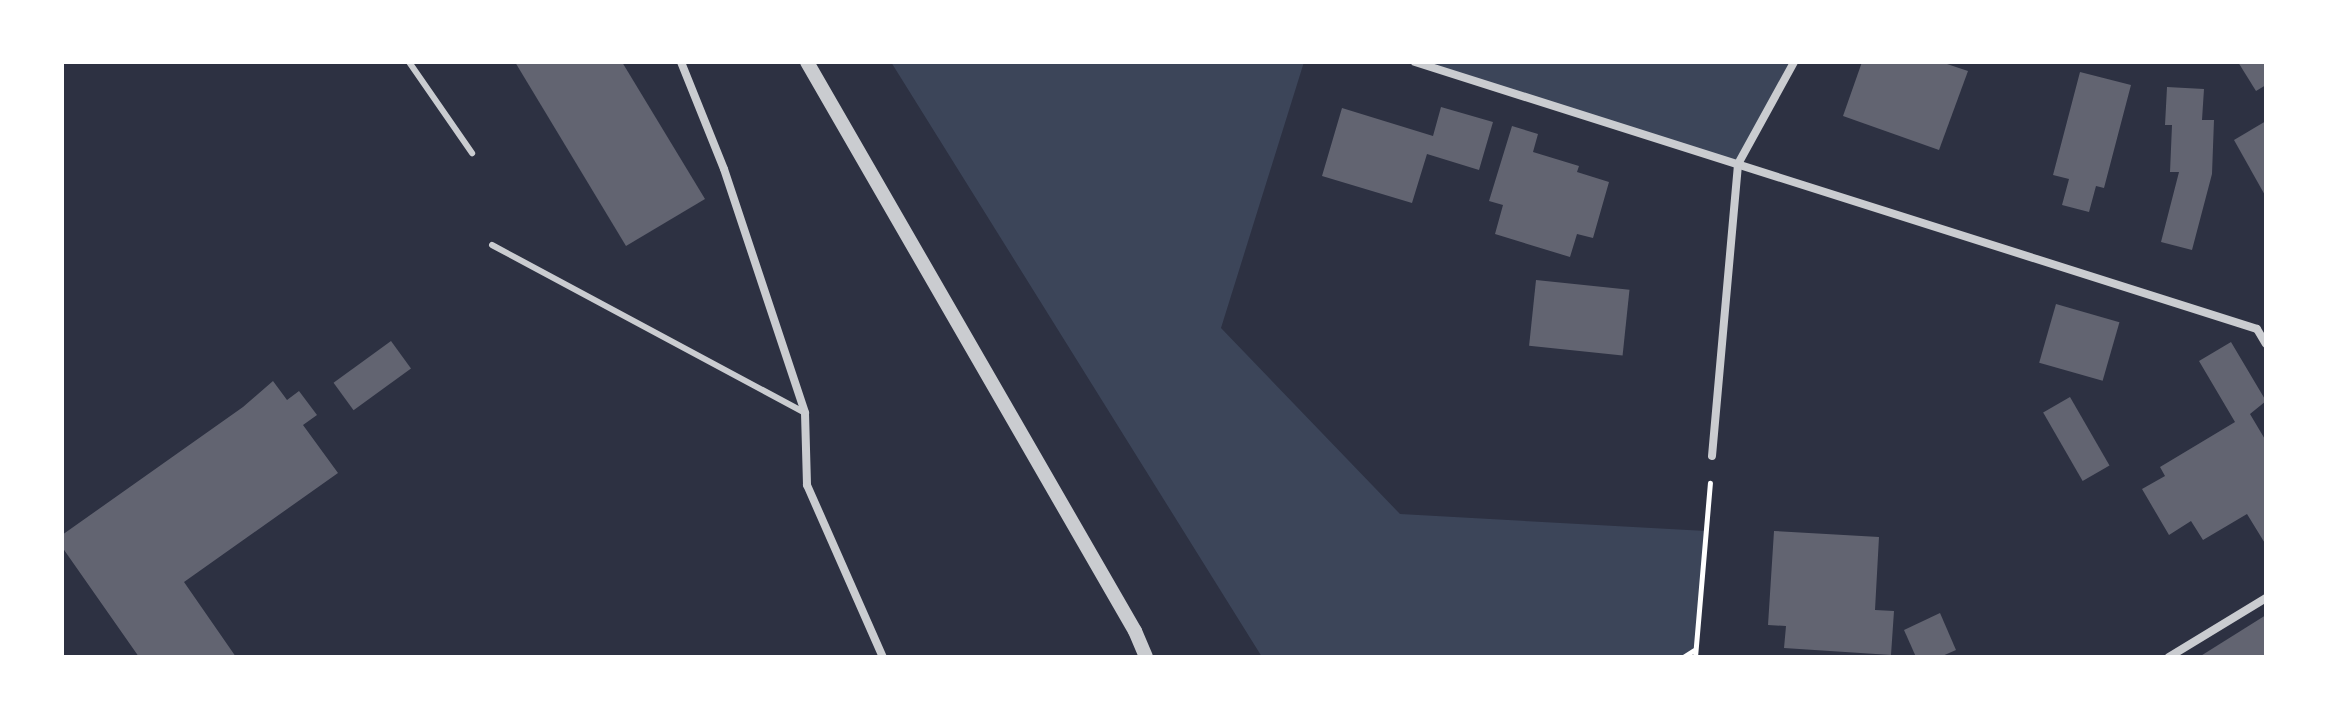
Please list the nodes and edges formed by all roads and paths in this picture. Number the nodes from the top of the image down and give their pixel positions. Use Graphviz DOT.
graph roads {
  1 [pos="409,62"];
  2 [pos="681,62"];
  3 [pos="807,62"];
  4 [pos="1415,62"];
  5 [pos="1794,62"];
  6 [pos="472,153"];
  7 [pos="1738,164"];
  8 [pos="492,245"];
  9 [pos="2262,327"];
  10 [pos="2266,344"];
  11 [pos="805,413"];
  12 [pos="1712,456"];
  13 [pos="2266,598"];
  14 [pos="1135,631"];
  15 [pos="1695,653"];
  16 [pos="883,657"];
  17 [pos="1146,657"];
  18 [pos="1158,657"];
  19 [pos="1683,657"];
  20 [pos="2169,657"];
  1 -- 6 [label="lane"];
  2 -- 11 [label="street"];
  3 -- 14 [label="street"];
  4 -- 7 [label="street"];
  5 -- 7 [label="street"];
  7 -- 9 [label="street"];
  7 -- 12 [label="street"];
  8 -- 11 [label="lane"];
  9 -- 10 [label="street"];
  11 -- 16 [label="street"];
  12 -- 15 [label="path"];
  13 -- 20 [label="street"];
  14 -- 17 [label="street"];
  14 -- 18 [label="street"];
  15 -- 19 [label="path"];
}
